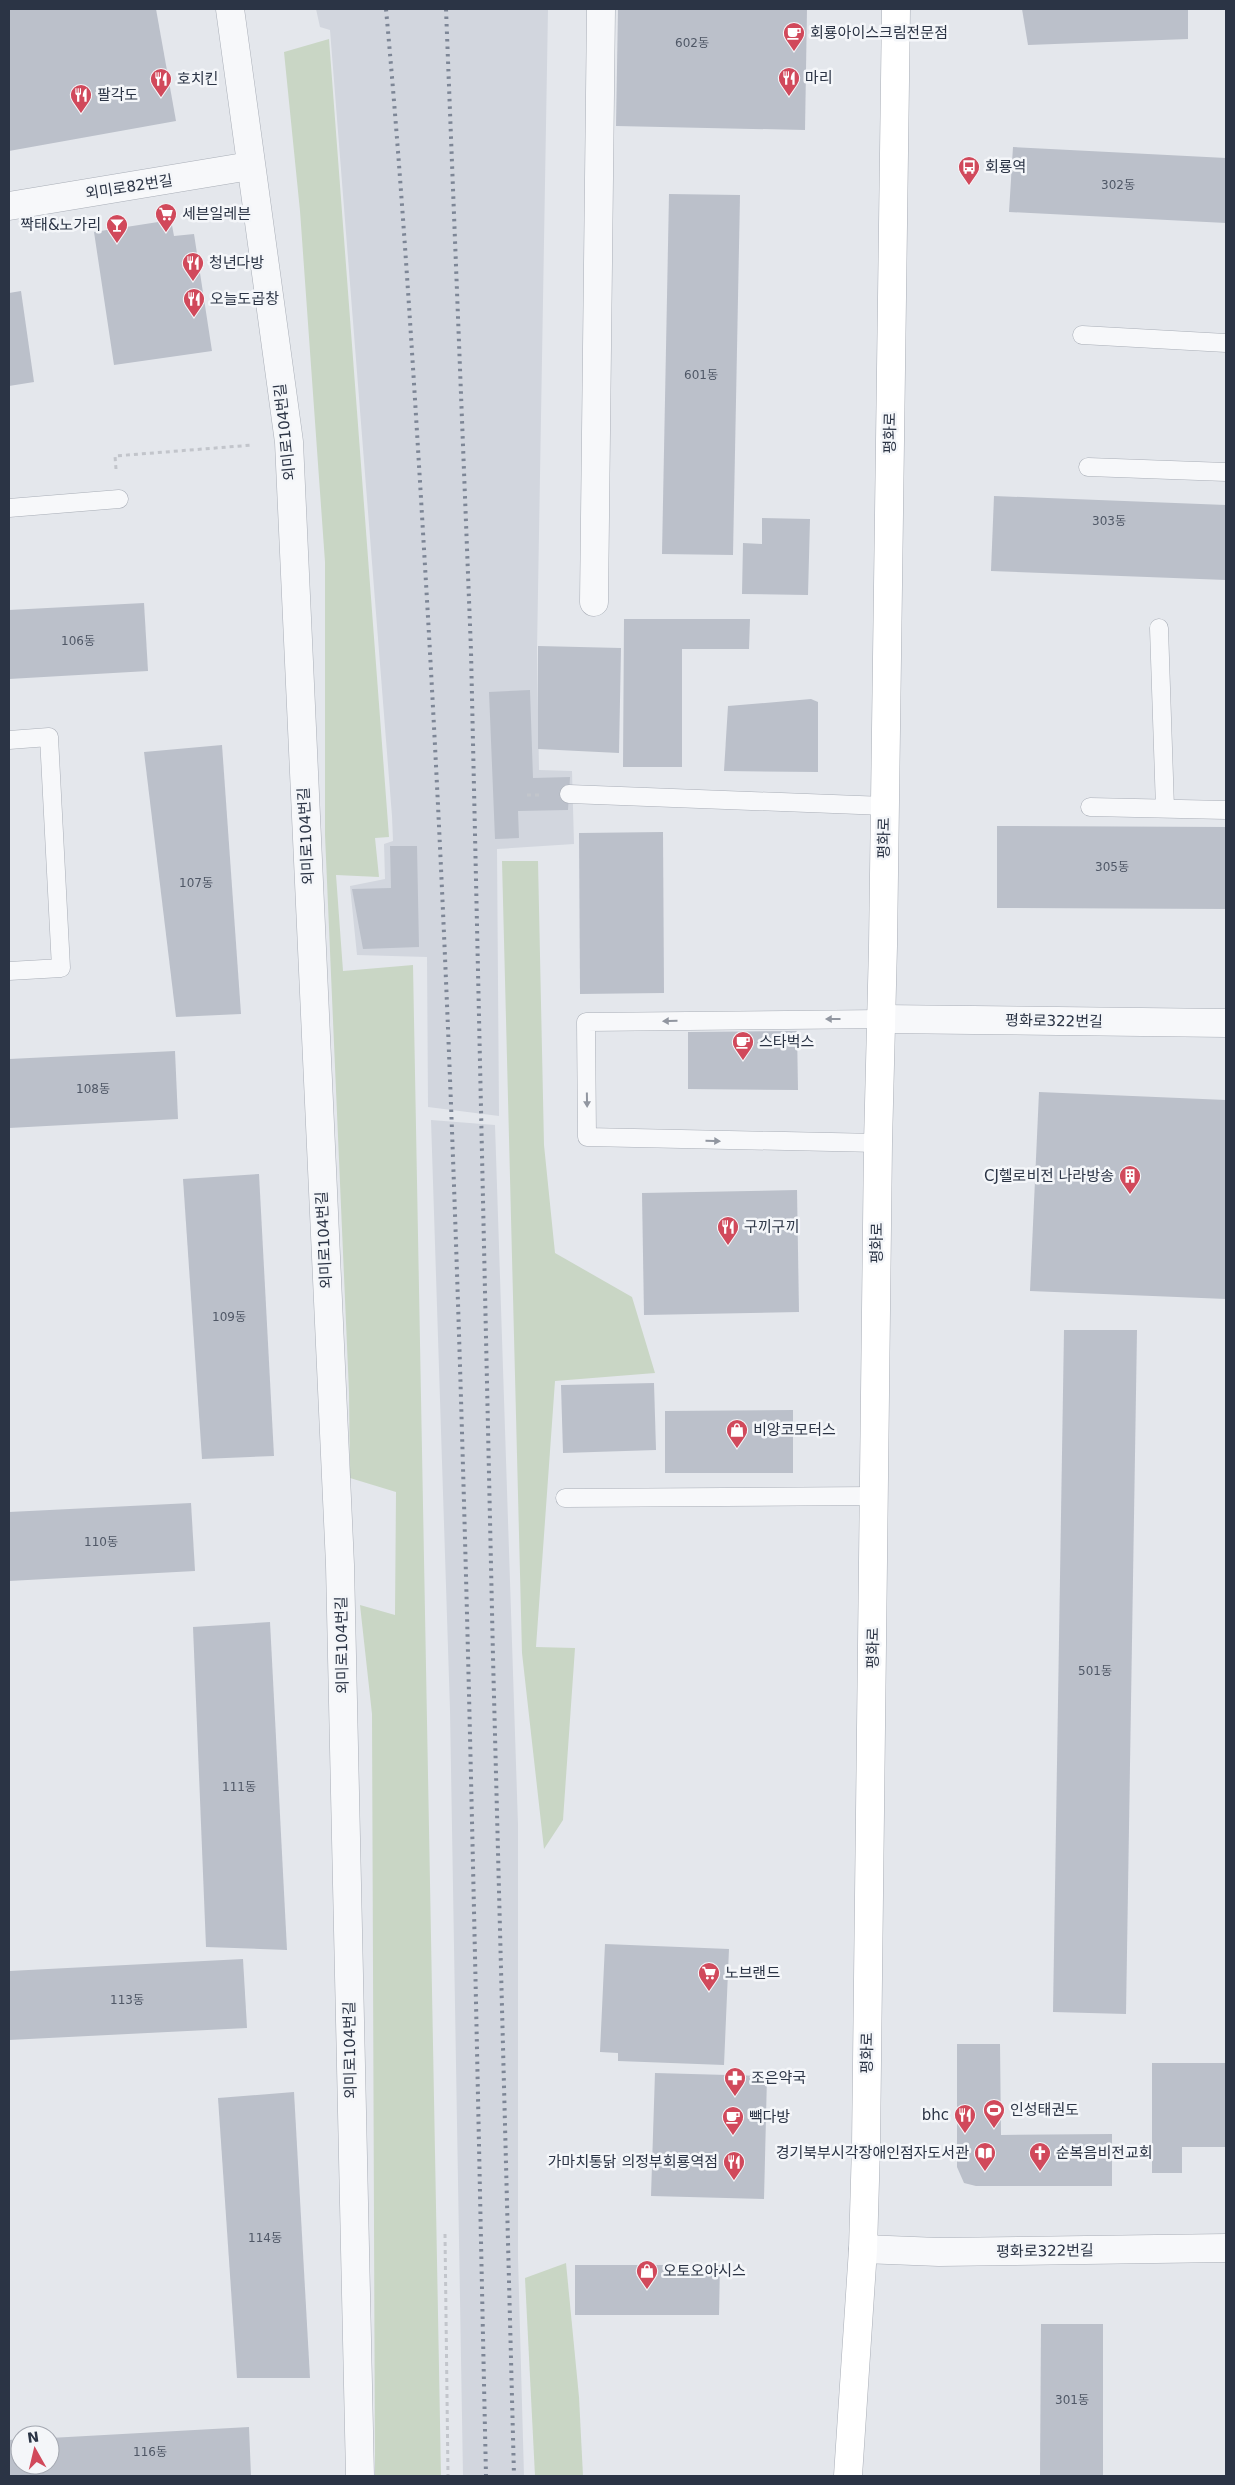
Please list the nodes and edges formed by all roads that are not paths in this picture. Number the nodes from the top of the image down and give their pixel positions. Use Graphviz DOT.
graph roads {
  1 [pos="230,9"];
  2 [pos="601,9"];
  3 [pos="896,9"];
  4 [pos="250,166"];
  5 [pos="9,206"];
  6 [pos="1082,336"];
  7 [pos="1226,343"];
  8 [pos="1088,467"];
  9 [pos="1226,472"];
  10 [pos="119,499"];
  11 [pos="9,508"];
  12 [pos="594,602"];
  13 [pos="1159,628"];
  14 [pos="9,740"];
  15 [pos="569,794"];
  16 [pos="885,806"];
  17 [pos="1090,807"];
  18 [pos="1165,808"];
  19 [pos="1226,810"];
  20 [pos="9,971"];
  21 [pos="882,1019"];
  22 [pos="1226,1023"];
  23 [pos="878,1143"];
  24 [pos="875,1496"];
  25 [pos="564,1498"];
  26 [pos="1226,2248"];
  27 [pos="863,2249"];
  28 [pos="360,2476"];
  29 [pos="848,2476"];
  1 -- 4 [label="street, 외미로104번길"];
  2 -- 12 [label="street"];
  3 -- 16 [label="main road, 평화로"];
  4 -- 5 [label="street, 외미로82번길"];
  4 -- 28 [label="street, 외미로104번길"];
  6 -- 7 [label="lane"];
  8 -- 9 [label="lane"];
  10 -- 11 [label="lane"];
  13 -- 18 [label="lane"];
  14 -- 20 [label="lane"];
  15 -- 16 [label="lane"];
  16 -- 21 [label="main road, 평화로"];
  17 -- 18 [label="lane"];
  18 -- 19 [label="lane"];
  21 -- 22 [label="street, 평화로322번길"];
  21 -- 23 [label="main road, 평화로"];
  21 -- 23 [label="lane, one-way"];
  23 -- 24 [label="main road, 평화로"];
  24 -- 25 [label="lane"];
  24 -- 27 [label="main road, 평화로"];
  26 -- 27 [label="street, 평화로322번길"];
  27 -- 29 [label="main road, 평화로"];
}
